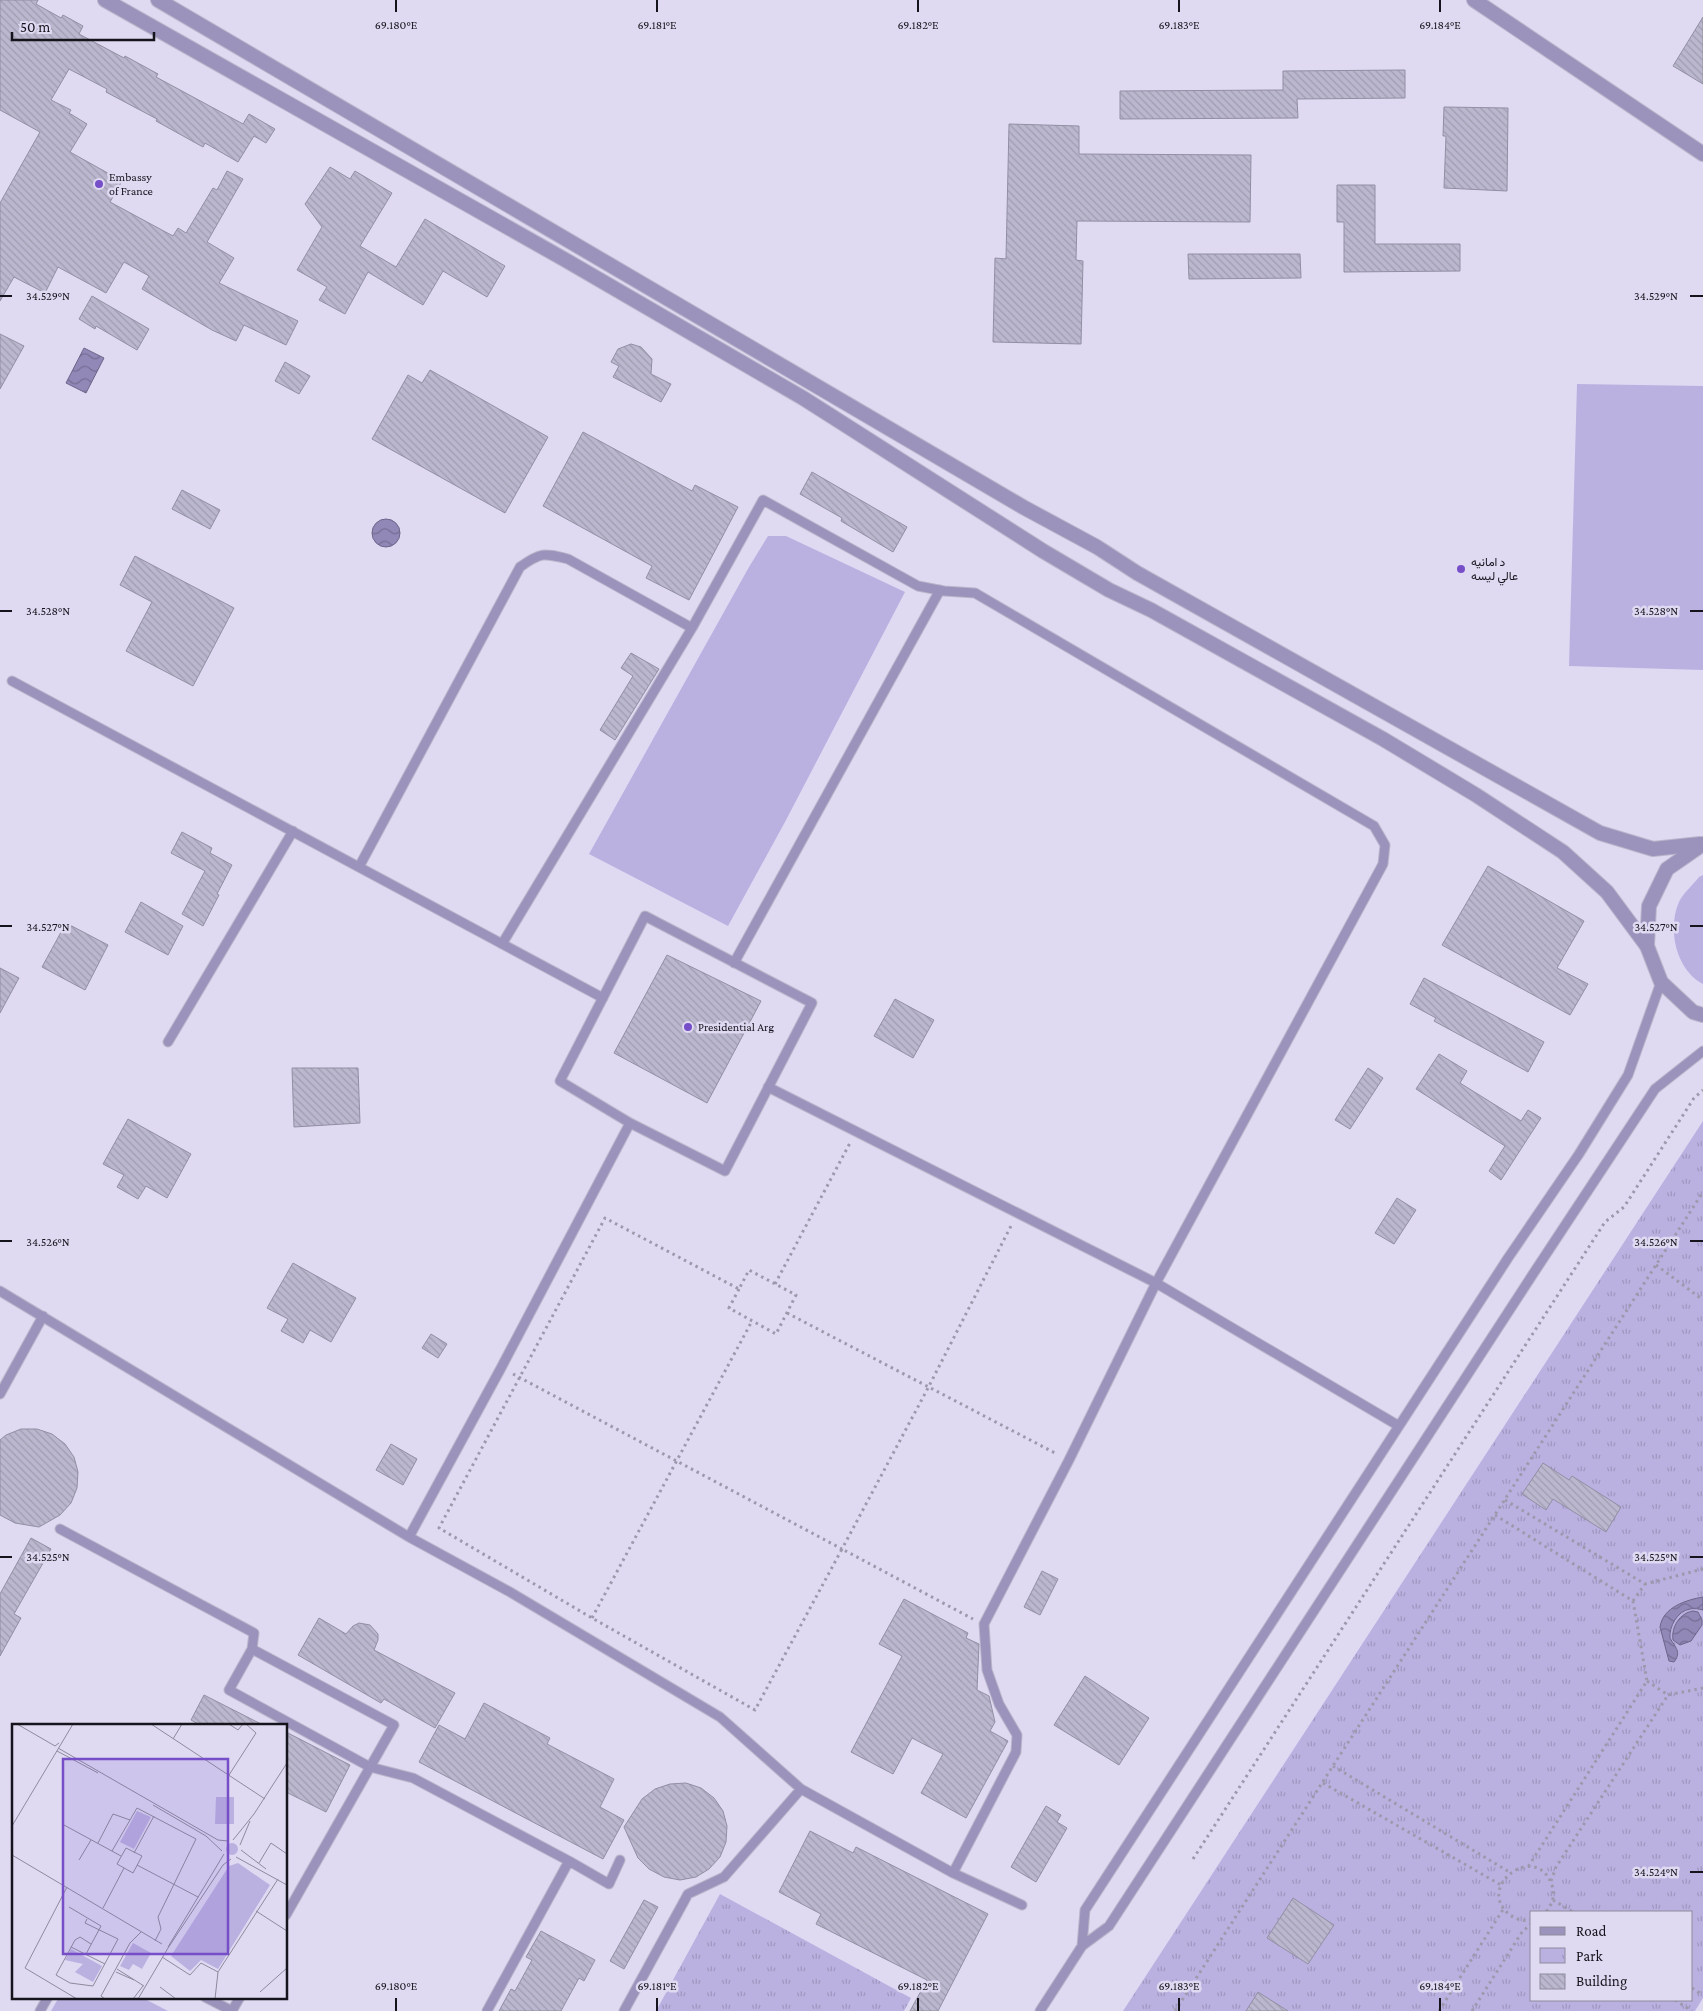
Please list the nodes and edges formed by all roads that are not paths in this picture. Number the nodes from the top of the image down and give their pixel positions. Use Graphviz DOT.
graph roads {
  1 [pos="104,0"];
  2 [pos="158,0"];
  3 [pos="1474,0"];
  4 [pos="121,4"];
  5 [pos="316,93"];
  6 [pos="304,113"];
  7 [pos="1703,154"];
  8 [pos="917,445"];
  9 [pos="905,462"];
  10 [pos="940,590"];
  11 [pos="692,628"];
  12 [pos="12,681"];
  13 [pos="293,831"];
  14 [pos="1701,844"];
  15 [pos="360,867"];
  16 [pos="502,944"];
  17 [pos="1647,946"];
  18 [pos="734,963"];
  19 [pos="1661,982"];
  20 [pos="603,998"];
  21 [pos="1703,1015"];
  22 [pos="168,1042"];
  23 [pos="1703,1051"];
  24 [pos="768,1087"];
  25 [pos="630,1123"];
  26 [pos="1156,1283"];
  27 [pos="0,1291"];
  28 [pos="43,1316"];
  29 [pos="0,1394"];
  30 [pos="1399,1426"];
  31 [pos="60,1529"];
  32 [pos="409,1537"];
  33 [pos="252,1649"];
  34 [pos="370,1767"];
  35 [pos="801,1789"];
  36 [pos="620,1860"];
  37 [pos="569,1861"];
  38 [pos="953,1873"];
  39 [pos="289,1904"];
  40 [pos="1022,1905"];
  41 [pos="1082,1946"];
  42 [pos="47,1998"];
  43 [pos="207,1998"];
  44 [pos="239,1998"];
  45 [pos="40,2011"];
  46 [pos="232,2011"];
  47 [pos="487,2011"];
  48 [pos="624,2011"];
  49 [pos="1040,2011"];
  1 -- 4 [label="street"];
  2 -- 5 [label="street"];
  3 -- 7 [label="street"];
  4 -- 6 [label="street"];
  5 -- 6 [label="street"];
  5 -- 8 [label="street"];
  6 -- 9 [label="street"];
  8 -- 9 [label="street"];
  8 -- 14 [label="street"];
  9 -- 17 [label="street"];
  10 -- 11 [label="lane"];
  10 -- 18 [label="lane"];
  10 -- 26 [label="lane"];
  11 -- 15 [label="lane"];
  11 -- 16 [label="lane"];
  12 -- 13 [label="lane"];
  13 -- 15 [label="lane"];
  13 -- 22 [label="lane"];
  14 -- 17 [label="street"];
  15 -- 16 [label="lane"];
  16 -- 20 [label="lane"];
  17 -- 19 [label="street"];
  18 -- 20 [label="lane"];
  18 -- 24 [label="lane"];
  19 -- 21 [label="street"];
  19 -- 30 [label="lane"];
  20 -- 25 [label="lane"];
  23 -- 41 [label="lane"];
  24 -- 25 [label="lane"];
  24 -- 26 [label="lane"];
  25 -- 32 [label="lane"];
  26 -- 30 [label="lane"];
  26 -- 38 [label="lane"];
  27 -- 28 [label="lane"];
  28 -- 29 [label="lane"];
  28 -- 32 [label="lane"];
  30 -- 41 [label="lane"];
  31 -- 33 [label="lane"];
  32 -- 35 [label="lane"];
  33 -- 34 [label="lane"];
  33 -- 34 [label="lane"];
  34 -- 37 [label="lane"];
  34 -- 39 [label="lane"];
  35 -- 38 [label="lane"];
  35 -- 48 [label="lane"];
  36 -- 37 [label="lane"];
  37 -- 47 [label="lane"];
  38 -- 40 [label="lane"];
  41 -- 49 [label="lane"];
  42 -- 45 [label="lane"];
  43 -- 46 [label="lane"];
  44 -- 46 [label="lane"];
}
